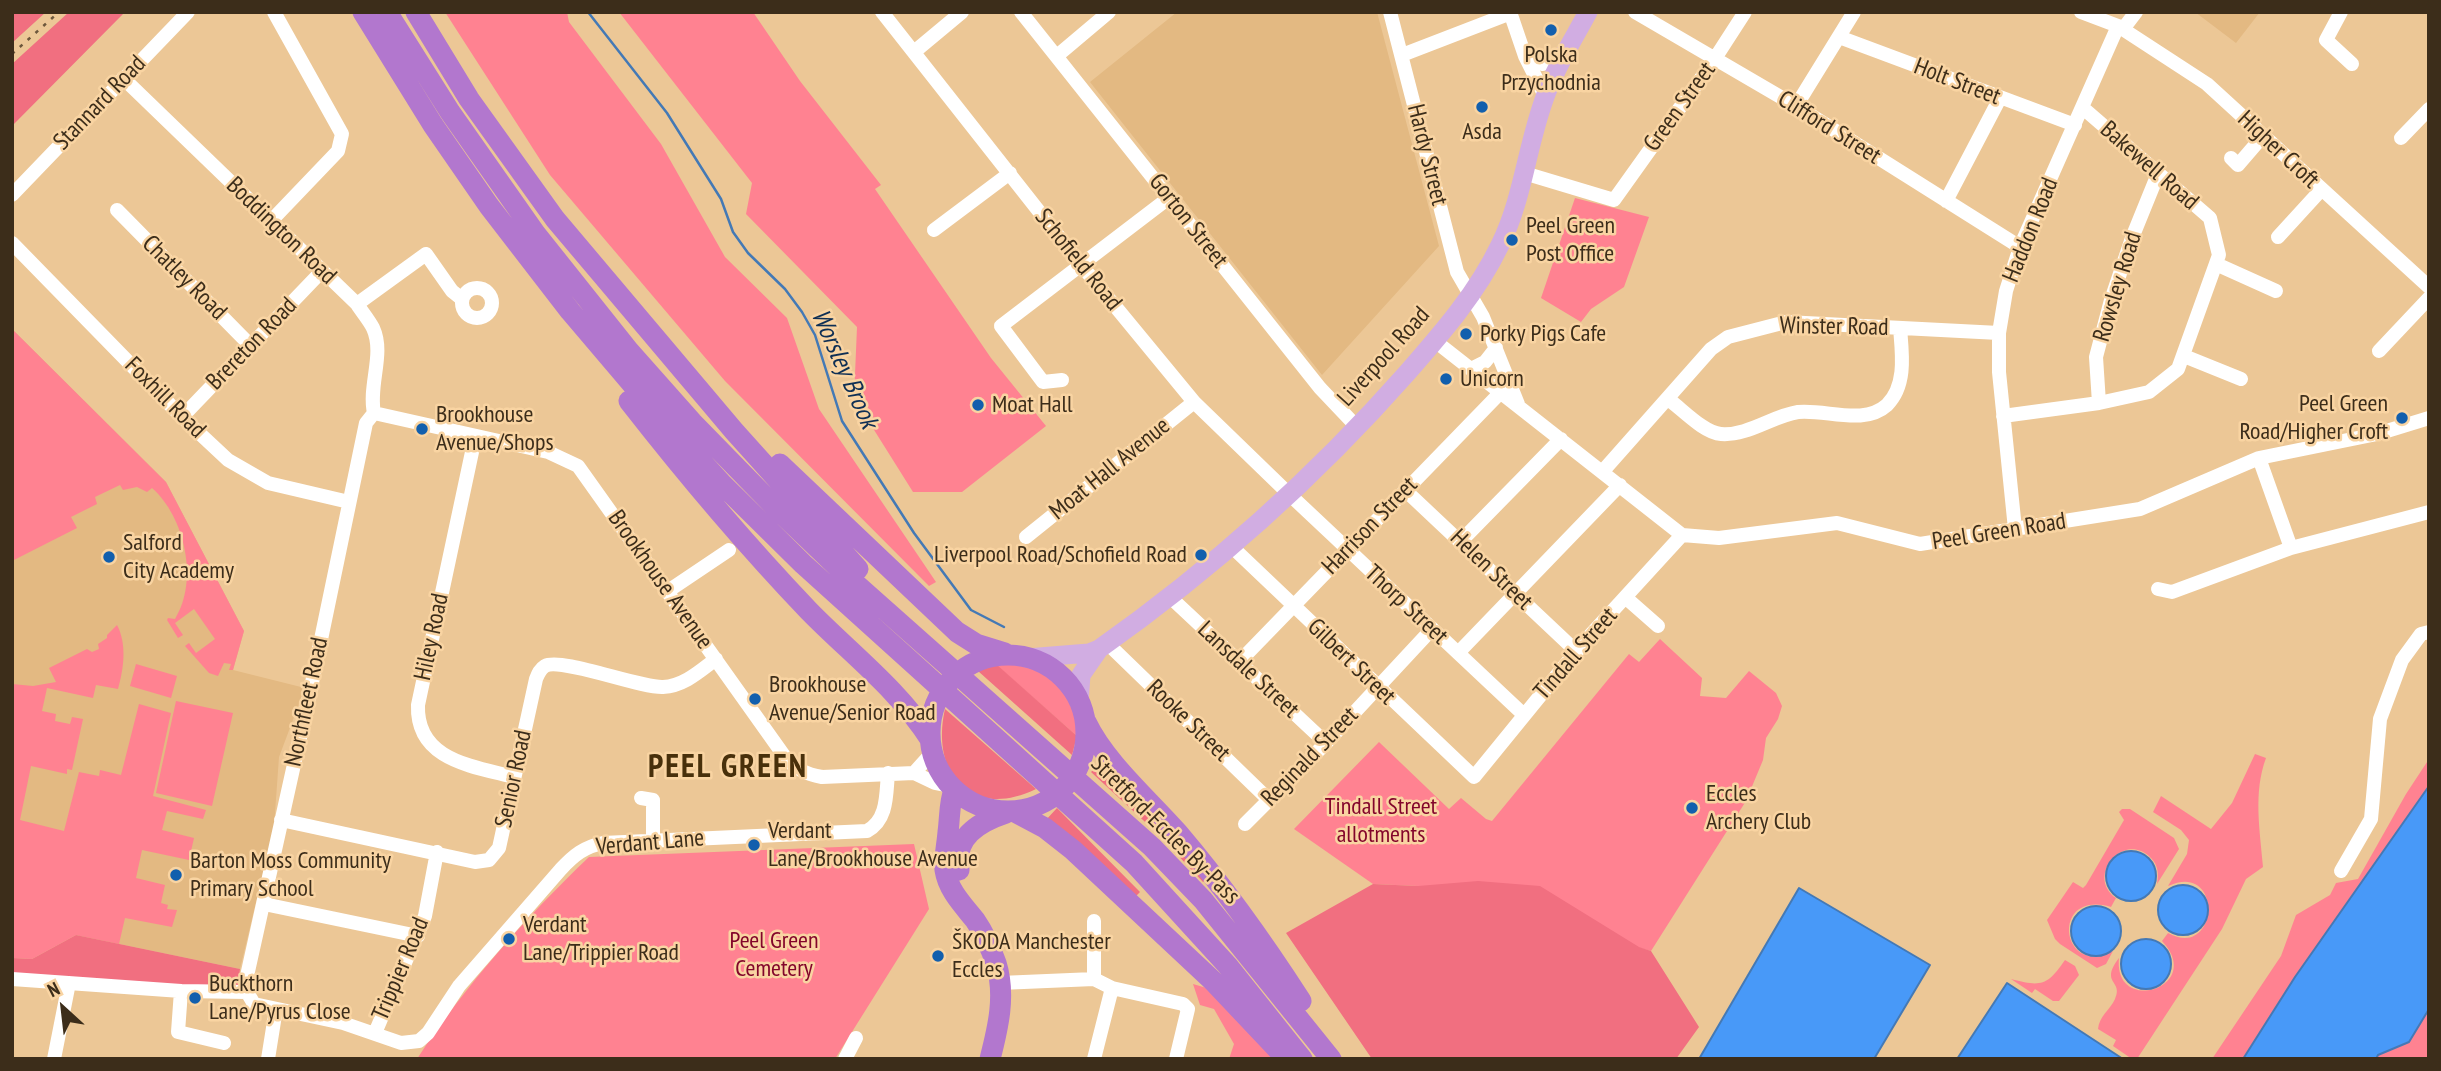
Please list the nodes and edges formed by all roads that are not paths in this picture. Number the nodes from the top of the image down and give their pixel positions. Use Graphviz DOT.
graph roads {
  1 [pos="188,12"];
  2 [pos="274,12"];
  3 [pos="363,12"];
  4 [pos="387,12"];
  5 [pos="416,12"];
  6 [pos="882,12"];
  7 [pos="962,12"];
  8 [pos="1021,12"];
  9 [pos="1109,12"];
  10 [pos="1390,12"];
  11 [pos="1588,12"];
  12 [pos="1635,12"];
  13 [pos="1745,12"];
  14 [pos="1854,12"];
  15 [pos="2081,12"];
  16 [pos="2136,12"];
  17 [pos="2340,12"];
  18 [pos="1506,15"];
  19 [pos="2121,27"];
  20 [pos="1839,37"];
  21 [pos="914,52"];
  22 [pos="1058,55"];
  23 [pos="1402,55"];
  24 [pos="1564,56"];
  25 [pos="1526,57"];
  26 [pos="1714,60"];
  27 [pos="2352,64"];
  28 [pos="123,78"];
  29 [pos="1545,96"];
  30 [pos="2000,98"];
  31 [pos="1796,106"];
  32 [pos="2082,108"];
  33 [pos="2429,109"];
  34 [pos="2075,125"];
  35 [pos="2263,136"];
  36 [pos="2401,138"];
  37 [pos="2231,158"];
  38 [pos="1010,173"];
  39 [pos="1524,173"];
  40 [pos="2158,174"];
  41 [pos="2321,190"];
  42 [pos="12,195"];
  43 [pos="1170,197"];
  44 [pos="1946,201"];
  45 [pos="117,210"];
  46 [pos="271,221"];
  47 [pos="934,230"];
  48 [pos="2278,237"];
  49 [pos="12,243"];
  50 [pos="2020,247"];
  51 [pos="2216,264"];
  52 [pos="1082,266"];
  53 [pos="322,271"];
  54 [pos="2429,287"];
  55 [pos="2276,291"];
  56 [pos="1470,295"];
  57 [pos="2429,298"];
  58 [pos="462,299"];
  59 [pos="357,304"];
  60 [pos="583,328"];
  61 [pos="1900,328"];
  62 [pos="1999,333"];
  63 [pos="1435,341"];
  64 [pos="251,346"];
  65 [pos="1496,348"];
  66 [pos="2379,351"];
  67 [pos="2184,356"];
  68 [pos="1471,369"];
  69 [pos="2241,379"];
  70 [pos="1062,380"];
  71 [pos="694,384"];
  72 [pos="1501,392"];
  73 [pos="1668,398"];
  74 [pos="1194,402"];
  75 [pos="2099,403"];
  76 [pos="1518,404"];
  77 [pos="374,413"];
  78 [pos="2003,416"];
  79 [pos="182,417"];
  80 [pos="2429,418"];
  81 [pos="1357,427"];
  82 [pos="475,438"];
  83 [pos="1561,439"];
  84 [pos="2259,458"];
  85 [pos="1603,471"];
  86 [pos="1620,485"];
  87 [pos="1405,490"];
  88 [pos="1289,494"];
  89 [pos="349,502"];
  90 [pos="2429,512"];
  91 [pos="2015,529"];
  92 [pos="1682,535"];
  93 [pos="1026,537"];
  94 [pos="1461,541"];
  95 [pos="1230,545"];
  96 [pos="2291,548"];
  97 [pos="1347,549"];
  98 [pos="729,550"];
  99 [pos="2158,589"];
  100 [pos="668,591"];
  101 [pos="1515,594"];
  102 [pos="1169,596"];
  103 [pos="1625,597"];
  104 [pos="1294,607"];
  105 [pos="1658,626"];
  106 [pos="1432,629"];
  107 [pos="2429,632"];
  108 [pos="1103,646"];
  109 [pos="1577,652"];
  110 [pos="1458,653"];
  111 [pos="1021,657"];
  112 [pos="940,658"];
  113 [pos="716,659"];
  114 [pos="1239,662"];
  115 [pos="1378,687"];
  116 [pos="1082,710"];
  117 [pos="1524,715"];
  118 [pos="1326,743"];
  119 [pos="931,746"];
  120 [pos="888,773"];
  121 [pos="914,773"];
  122 [pos="514,777"];
  123 [pos="1474,777"];
  124 [pos="952,788"];
  125 [pos="641,798"];
  126 [pos="1269,800"];
  127 [pos="1012,811"];
  128 [pos="281,820"];
  129 [pos="1245,824"];
  130 [pos="653,840"];
  131 [pos="437,852"];
  132 [pos="2341,871"];
  133 [pos="264,904"];
  134 [pos="1094,921"];
  135 [pos="976,922"];
  136 [pos="418,936"];
  137 [pos="12,979"];
  138 [pos="1094,979"];
  139 [pos="69,983"];
  140 [pos="1000,983"];
  141 [pos="1112,988"];
  142 [pos="181,991"];
  143 [pos="247,992"];
  144 [pos="276,1009"];
  145 [pos="375,1033"];
  146 [pos="856,1038"];
  147 [pos="224,1043"];
  148 [pos="54,1059"];
  149 [pos="268,1059"];
  150 [pos="845,1059"];
  151 [pos="990,1059"];
  152 [pos="1094,1059"];
  153 [pos="1176,1059"];
  154 [pos="1287,1059"];
  155 [pos="1302,1059"];
  156 [pos="1331,1059"];
  157 [pos="1337,1059"];
  1 -- 28 [label="street, Stannard Road"];
  2 -- 46 [label="street"];
  3 -- 60 [label="highway"];
  4 -- 112 [label="highway"];
  5 -- 71 [label="highway"];
  6 -- 21 [label="street, Schofield Road"];
  7 -- 21 [label="street"];
  8 -- 22 [label="street, Gorton Street"];
  9 -- 22 [label="street"];
  10 -- 23 [label="street, Hardy Street"];
  11 -- 24 [label="main road, Liverpool Road"];
  12 -- 26 [label="street, Clifford Street"];
  13 -- 26 [label="street, Green Street"];
  14 -- 20 [label="street"];
  15 -- 19 [label="street, Higher Croft"];
  16 -- 19 [label="street, Haddon Road"];
  17 -- 27 [label="street"];
  18 -- 23 [label="street"];
  18 -- 25 [label="street"];
  19 -- 32 [label="street, Haddon Road"];
  19 -- 35 [label="street, Higher Croft"];
  20 -- 30 [label="street, Holt Street"];
  20 -- 31 [label="street"];
  21 -- 38 [label="street, Schofield Road"];
  22 -- 43 [label="street, Gorton Street"];
  23 -- 56 [label="street, Hardy Street"];
  24 -- 25 [label="street"];
  24 -- 29 [label="main road, Liverpool Road"];
  25 -- 29 [label="street"];
  26 -- 31 [label="street, Clifford Street"];
  26 -- 39 [label="street, Green Street"];
  28 -- 42 [label="street, Stannard Road"];
  28 -- 46 [label="street, Boddington Road"];
  29 -- 39 [label="main road, Liverpool Road"];
  30 -- 34 [label="street, Holt Street"];
  30 -- 44 [label="street"];
  31 -- 44 [label="street, Clifford Street"];
  32 -- 34 [label="street, Haddon Road"];
  32 -- 40 [label="street, Bakewell Road"];
  33 -- 36 [label="street"];
  34 -- 50 [label="street, Haddon Road"];
  35 -- 37 [label="street"];
  35 -- 41 [label="street, Higher Croft"];
  38 -- 47 [label="street"];
  38 -- 52 [label="street, Schofield Road"];
  39 -- 56 [label="main road, Liverpool Road"];
  40 -- 51 [label="street, Bakewell Road"];
  40 -- 75 [label="street, Rowsley Road"];
  41 -- 48 [label="street"];
  41 -- 54 [label="street, Higher Croft"];
  43 -- 52 [label="street"];
  43 -- 81 [label="street, Gorton Street"];
  44 -- 50 [label="street, Clifford Street"];
  45 -- 64 [label="street, Chatley Road"];
  46 -- 53 [label="street, Boddington Road"];
  49 -- 79 [label="street, Foxhill Road"];
  50 -- 62 [label="street, Haddon Road"];
  51 -- 55 [label="street"];
  51 -- 67 [label="street, Bakewell Road"];
  52 -- 70 [label="street"];
  52 -- 74 [label="street, Schofield Road"];
  53 -- 59 [label="street, Boddington Road"];
  53 -- 64 [label="street, Brereton Road"];
  56 -- 63 [label="main road, Liverpool Road"];
  56 -- 65 [label="street"];
  57 -- 66 [label="street"];
  58 -- 59 [label="street"];
  59 -- 77 [label="street, Boddington Road"];
  60 -- 119 [label="highway"];
  60 -- 155 [label="highway, Stretford-Eccles By-Pass"];
  61 -- 62 [label="street, Winster Road"];
  61 -- 73 [label="street, Winster Road"];
  61 -- 73 [label="street"];
  62 -- 78 [label="street, Haddon Road"];
  63 -- 68 [label="street"];
  63 -- 81 [label="main road, Liverpool Road"];
  64 -- 79 [label="street, Brereton Road"];
  65 -- 68 [label="street"];
  65 -- 76 [label="street"];
  67 -- 69 [label="street"];
  67 -- 75 [label="street, Bakewell Road"];
  68 -- 72 [label="street"];
  71 -- 111 [label="highway"];
  71 -- 112 [label="highway"];
  72 -- 76 [label="street"];
  72 -- 87 [label="street, Harrison Street"];
  73 -- 85 [label="street, Winster Road"];
  74 -- 88 [label="street, Schofield Road"];
  74 -- 93 [label="street, Moat Hall Avenue"];
  75 -- 78 [label="street, Bakewell Road"];
  76 -- 83 [label="street"];
  77 -- 82 [label="street, Brookhouse Avenue"];
  77 -- 89 [label="street, Northfleet Road"];
  78 -- 91 [label="street, Haddon Road"];
  79 -- 89 [label="street, Foxhill Road"];
  80 -- 84 [label="street, Peel Green Road"];
  81 -- 88 [label="main road, Liverpool Road"];
  82 -- 100 [label="street, Brookhouse Avenue"];
  82 -- 122 [label="street, Hiley Road"];
  83 -- 85 [label="street"];
  83 -- 94 [label="street"];
  84 -- 91 [label="street, Peel Green Road"];
  84 -- 96 [label="street"];
  85 -- 86 [label="street"];
  86 -- 92 [label="street"];
  86 -- 101 [label="street"];
  87 -- 94 [label="street, Helen Street"];
  87 -- 97 [label="street, Harrison Street"];
  88 -- 95 [label="main road, Liverpool Road"];
  88 -- 97 [label="street, Thorp Street"];
  89 -- 128 [label="street, Northfleet Road"];
  90 -- 96 [label="street"];
  91 -- 92 [label="street, Peel Green Road"];
  92 -- 103 [label="street, Tindall Street"];
  94 -- 101 [label="street, Helen Street"];
  95 -- 102 [label="main road, Liverpool Road"];
  95 -- 104 [label="street, Gilbert Street"];
  96 -- 99 [label="street"];
  97 -- 104 [label="street, Harrison Street"];
  97 -- 106 [label="street, Thorp Street"];
  98 -- 100 [label="street"];
  100 -- 113 [label="street, Brookhouse Avenue"];
  101 -- 109 [label="street, Helen Street"];
  101 -- 110 [label="street"];
  102 -- 108 [label="main road, Liverpool Road"];
  102 -- 114 [label="street, Lansdale Street"];
  103 -- 105 [label="street"];
  103 -- 109 [label="street, Tindall Street"];
  104 -- 114 [label="street, Harrison Street"];
  104 -- 115 [label="street, Gilbert Street"];
  106 -- 110 [label="street, Thorp Street"];
  106 -- 115 [label="street, Reginald Street"];
  107 -- 132 [label="street"];
  108 -- 111 [label="main road, Liverpool Road"];
  108 -- 116 [label="main road, Liverpool Road"];
  108 -- 126 [label="street, Rooke Street"];
  109 -- 117 [label="street, Tindall Street"];
  110 -- 117 [label="street, Thorp Street"];
  111 -- 116 [label="highway"];
  111 -- 119 [label="highway"];
  112 -- 156 [label="highway, Stretford-Eccles By-Pass"];
  113 -- 120 [label="street, Brookhouse Avenue"];
  113 -- 122 [label="street, Senior Road"];
  114 -- 118 [label="street, Lansdale Street"];
  115 -- 118 [label="street, Reginald Street"];
  115 -- 123 [label="street, Gilbert Street"];
  116 -- 127 [label="highway"];
  116 -- 157 [label="highway"];
  117 -- 123 [label="street, Tindall Street"];
  118 -- 126 [label="street, Reginald Street"];
  119 -- 121 [label="street"];
  119 -- 124 [label="highway"];
  120 -- 121 [label="street, Brookhouse Avenue"];
  120 -- 130 [label="street, Verdant Lane"];
  121 -- 124 [label="street, Brookhouse Avenue"];
  122 -- 131 [label="street, Senior Road"];
  124 -- 127 [label="highway"];
  124 -- 135 [label="highway"];
  125 -- 130 [label="street"];
  126 -- 129 [label="street, Reginald Street"];
  127 -- 135 [label="highway"];
  127 -- 154 [label="highway"];
  128 -- 131 [label="street, Senior Road"];
  128 -- 133 [label="street, Northfleet Road"];
  130 -- 145 [label="street, Verdant Lane"];
  131 -- 136 [label="street, Trippier Road"];
  133 -- 136 [label="street"];
  133 -- 143 [label="street, Northfleet Road"];
  134 -- 138 [label="street"];
  135 -- 140 [label="highway"];
  136 -- 145 [label="street, Trippier Road"];
  137 -- 139 [label="street"];
  138 -- 140 [label="street"];
  138 -- 141 [label="street"];
  139 -- 142 [label="street"];
  139 -- 148 [label="street"];
  140 -- 151 [label="highway"];
  141 -- 152 [label="street"];
  141 -- 153 [label="street"];
  142 -- 143 [label="street"];
  142 -- 147 [label="street"];
  143 -- 144 [label="street, Trippier Road"];
  144 -- 145 [label="street, Trippier Road"];
  144 -- 149 [label="street"];
  146 -- 150 [label="street"];
}
